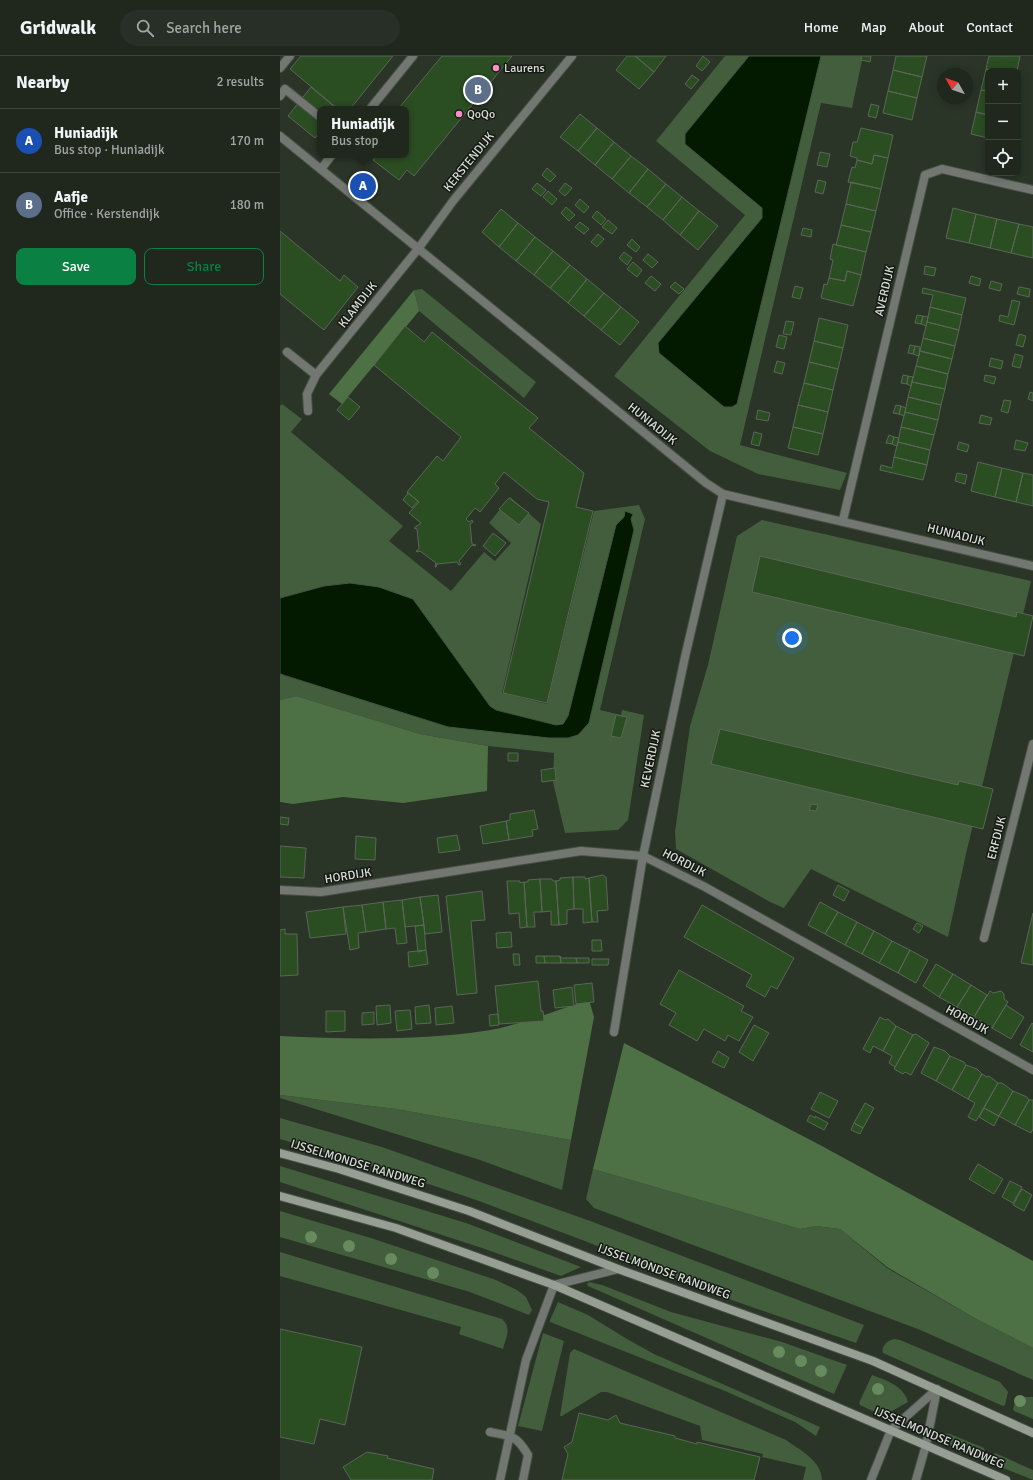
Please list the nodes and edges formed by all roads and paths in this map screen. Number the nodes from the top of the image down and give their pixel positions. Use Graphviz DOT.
graph roads {
  1 [pos="290,56"];
  2 [pos="413,56"];
  3 [pos="572,56"];
  4 [pos="280,68"];
  5 [pos="280,96"];
  6 [pos="372,106"];
  7 [pos="317,115"];
  8 [pos="280,136"];
  9 [pos="330,158"];
  10 [pos="321,169"];
  11 [pos="1033,190"];
  12 [pos="418,249"];
  13 [pos="287,352"];
  14 [pos="316,375"];
  15 [pos="308,411"];
  16 [pos="723,494"];
  17 [pos="842,520"];
  18 [pos="1033,566"];
  19 [pos="1033,744"];
  20 [pos="643,856"];
  21 [pos="280,890"];
  22 [pos="984,938"];
  23 [pos="614,1032"];
  24 [pos="1033,1070"];
  25 [pos="280,1153"];
  26 [pos="280,1196"];
  27 [pos="618,1269"];
  28 [pos="554,1285"];
  29 [pos="937,1389"];
  30 [pos="891,1430"];
  31 [pos="490,1432"];
  32 [pos="1033,1433"];
  33 [pos="509,1436"];
  34 [pos="926,1445"];
  35 [pos="500,1480"];
  36 [pos="522,1480"];
  37 [pos="871,1480"];
  38 [pos="916,1480"];
  39 [pos="1006,1480"];
  1 -- 4 [label="street"];
  2 -- 6 [label="street"];
  3 -- 12 [label="street, KERSTENDIJK"];
  5 -- 7 [label="street"];
  8 -- 10 [label="street, HUNIADIJK"];
  9 -- 10 [label="street"];
  10 -- 12 [label="street, HUNIADIJK"];
  11 -- 17 [label="street, AVERDIJK"];
  12 -- 14 [label="street, KLAMDIJK"];
  12 -- 16 [label="street, HUNIADIJK"];
  13 -- 14 [label="street"];
  14 -- 15 [label="street, KLAMDIJK"];
  16 -- 17 [label="street, HUNIADIJK"];
  16 -- 20 [label="street, KEVERDIJK"];
  17 -- 18 [label="street, HUNIADIJK"];
  19 -- 22 [label="street, ERFDIJK"];
  20 -- 21 [label="street, HORDIJK"];
  20 -- 23 [label="street, KEVERDIJK"];
  20 -- 24 [label="street, HORDIJK"];
  25 -- 27 [label="main road, IJSSELMONDSE RANDWEG"];
  26 -- 28 [label="main road, IJSSELMONDSE RANDWEG"];
  27 -- 28 [label="street"];
  27 -- 29 [label="main road, IJSSELMONDSE RANDWEG"];
  28 -- 30 [label="main road, IJSSELMONDSE RANDWEG"];
  28 -- 33 [label="street"];
  29 -- 30 [label="street"];
  29 -- 32 [label="main road, IJSSELMONDSE RANDWEG"];
  29 -- 34 [label="street"];
  30 -- 34 [label="main road, IJSSELMONDSE RANDWEG"];
  30 -- 37 [label="street"];
  31 -- 33 [label="street"];
  33 -- 35 [label="street"];
  33 -- 36 [label="street"];
  34 -- 38 [label="street"];
  34 -- 39 [label="main road, IJSSELMONDSE RANDWEG"];
}
